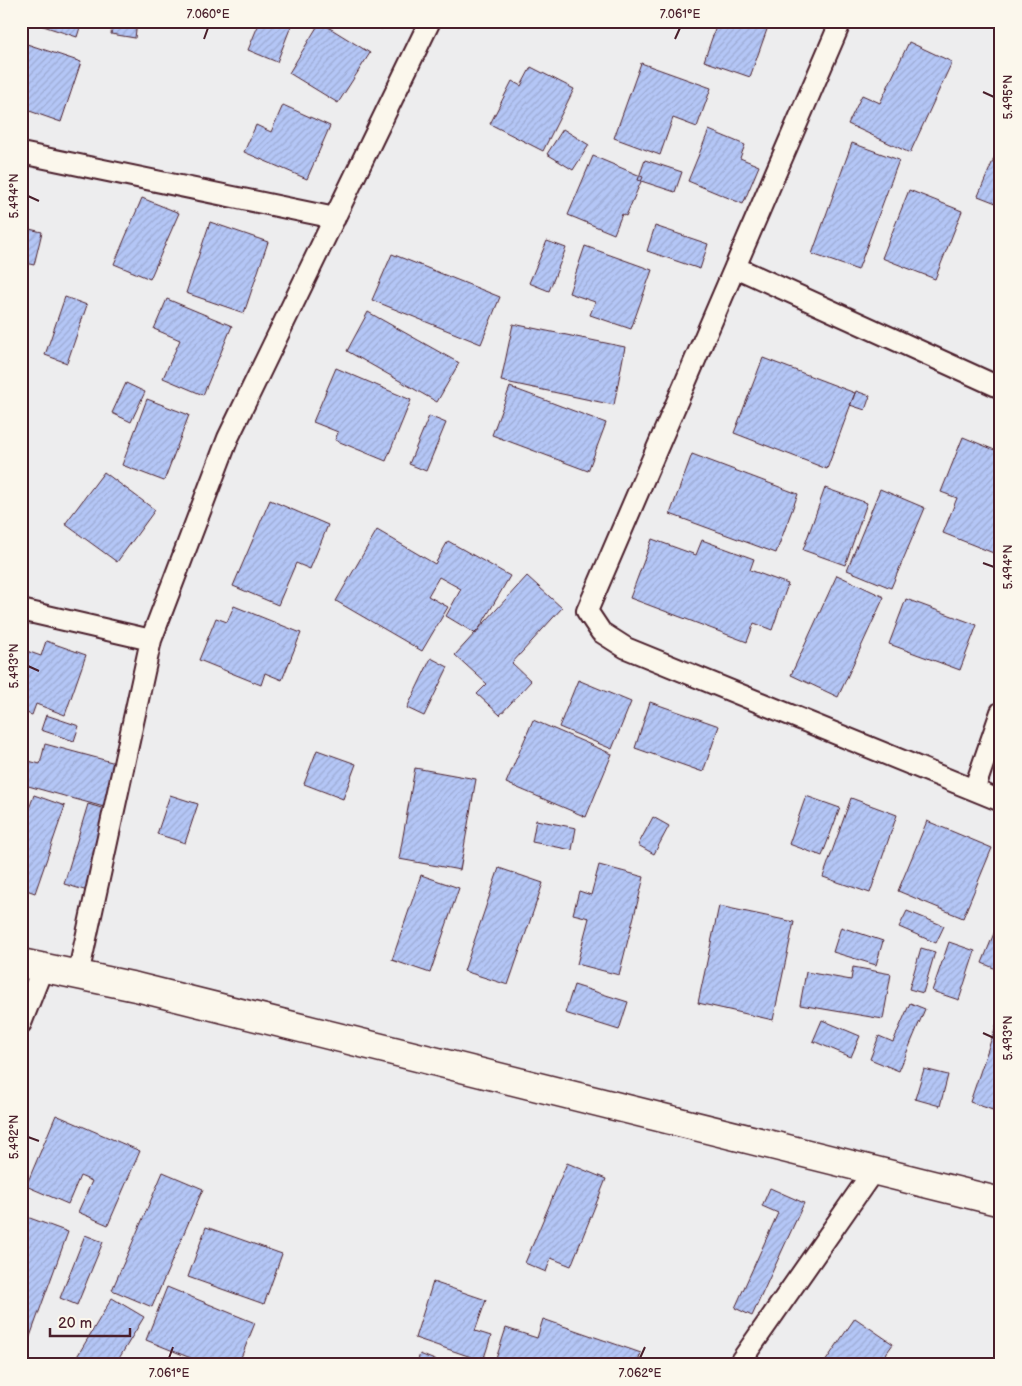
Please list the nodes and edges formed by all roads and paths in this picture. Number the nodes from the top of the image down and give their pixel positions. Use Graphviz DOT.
graph roads {
  1 [pos="430,21"];
  2 [pos="841,21"];
  3 [pos="21,153"];
  4 [pos="335,218"];
  5 [pos="735,267"];
  6 [pos="1001,388"];
  7 [pos="21,610"];
  8 [pos="151,640"];
  9 [pos="1001,712"];
  10 [pos="974,790"];
  11 [pos="1001,801"];
  12 [pos="32,965"];
  13 [pos="78,974"];
  14 [pos="21,1023"];
  15 [pos="874,1170"];
  16 [pos="1001,1202"];
  17 [pos="738,1365"];
  1 -- 4 [label="street"];
  2 -- 5 [label="street"];
  3 -- 4 [label="street"];
  4 -- 8 [label="street"];
  5 -- 6 [label="street"];
  5 -- 10 [label="street"];
  7 -- 8 [label="street"];
  8 -- 13 [label="street"];
  9 -- 10 [label="street"];
  10 -- 11 [label="street"];
  12 -- 13 [label="main road"];
  12 -- 14 [label="street"];
  13 -- 15 [label="main road"];
  15 -- 16 [label="main road"];
  15 -- 17 [label="street"];
}
